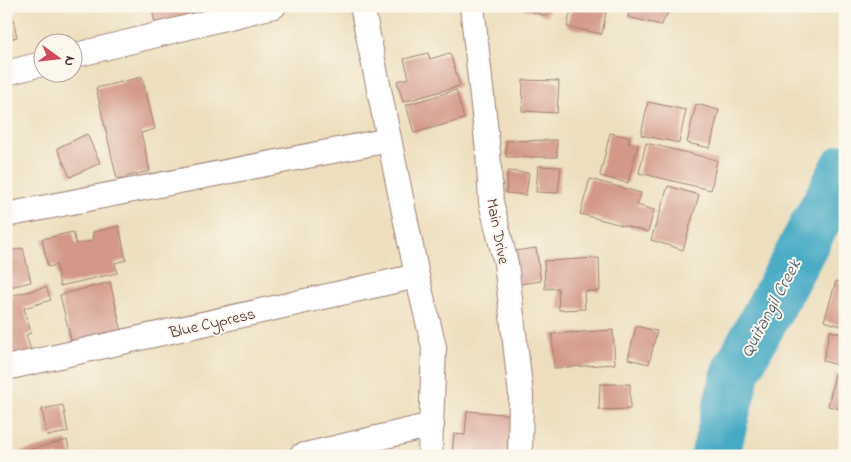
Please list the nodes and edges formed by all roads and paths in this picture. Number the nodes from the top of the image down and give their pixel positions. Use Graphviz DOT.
graph roads {
  1 [pos="362,6"];
  2 [pos="472,6"];
  3 [pos="258,8"];
  4 [pos="82,53"];
  5 [pos="32,66"];
  6 [pos="6,73"];
  7 [pos="389,140"];
  8 [pos="6,215"];
  9 [pos="417,276"];
  10 [pos="6,368"];
  11 [pos="432,425"];
  12 [pos="302,456"];
  13 [pos="430,456"];
  14 [pos="520,456"];
  1 -- 7 [label="street"];
  2 -- 14 [label="street, Main Drive"];
  3 -- 4 [label="street"];
  5 -- 6 [label="street"];
  7 -- 8 [label="street"];
  7 -- 9 [label="street"];
  9 -- 10 [label="street, Blue Cypress"];
  9 -- 11 [label="street"];
  11 -- 12 [label="street"];
  11 -- 13 [label="street"];
}
